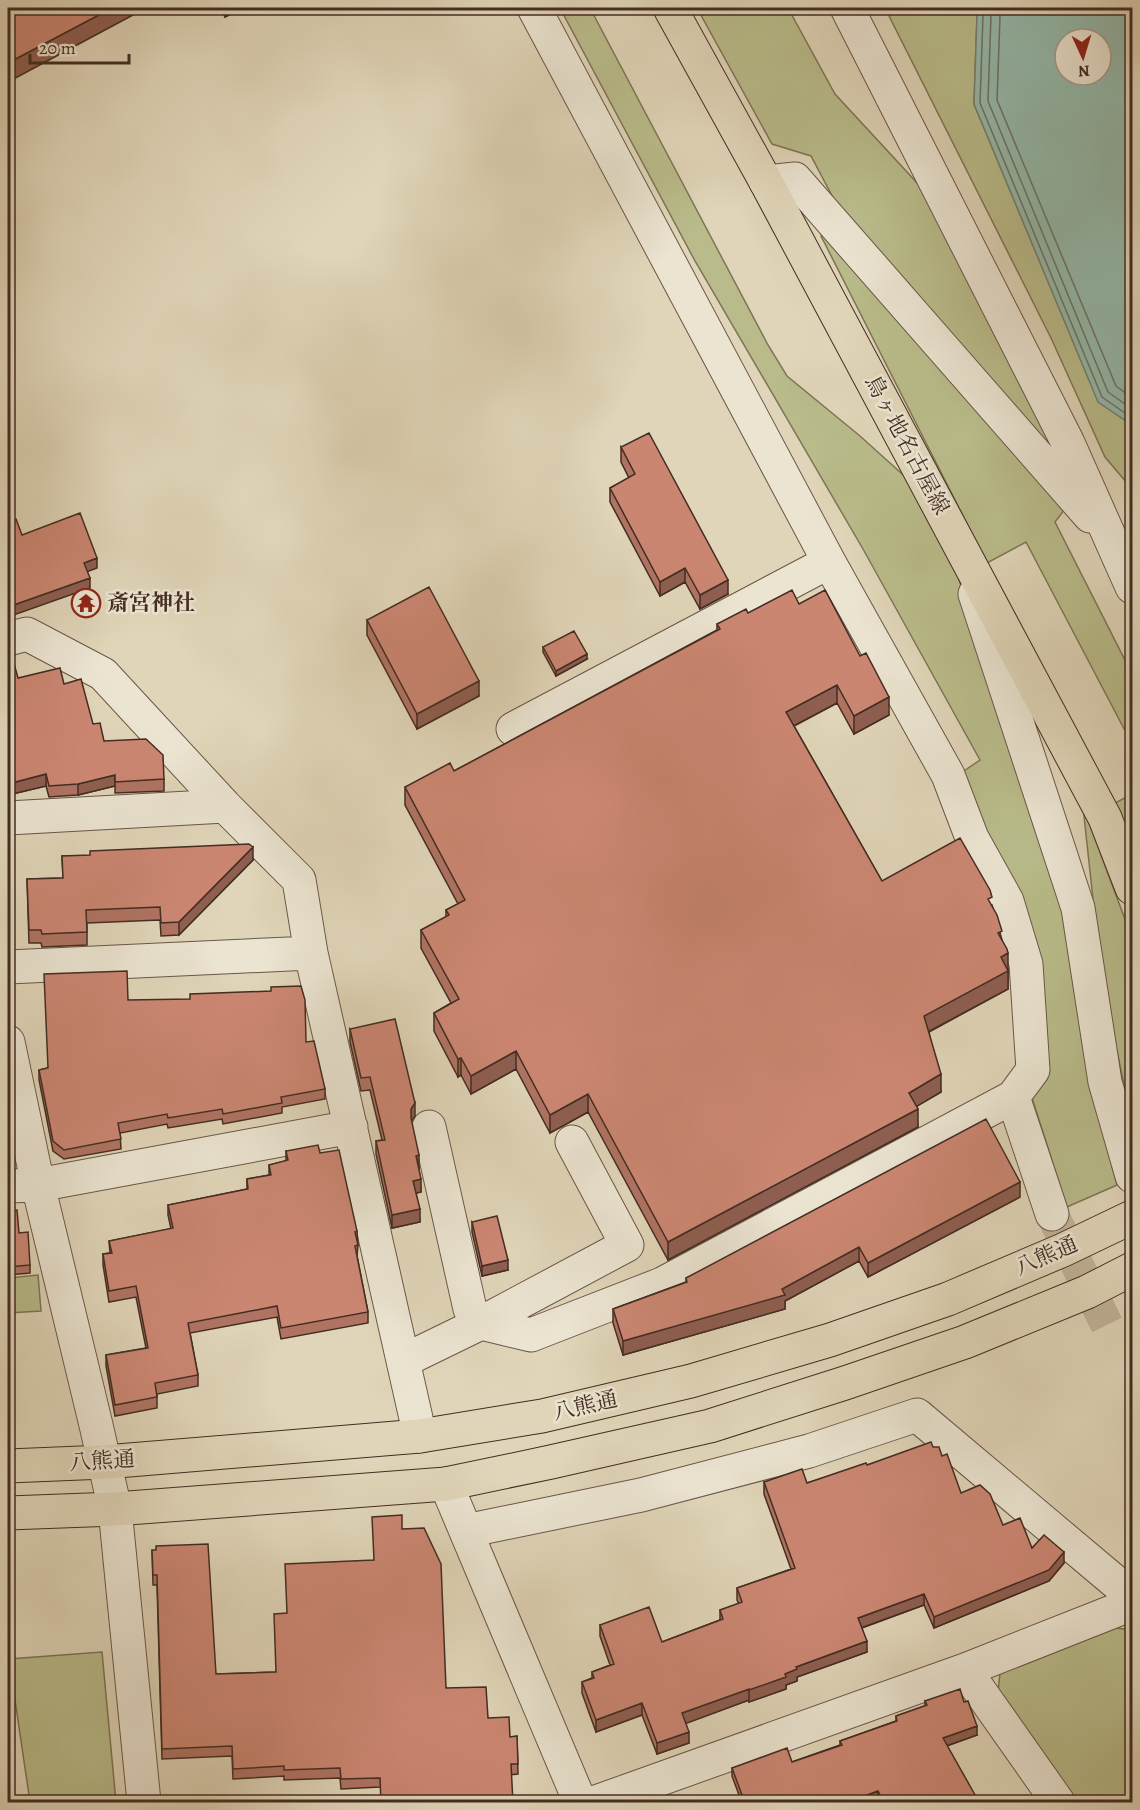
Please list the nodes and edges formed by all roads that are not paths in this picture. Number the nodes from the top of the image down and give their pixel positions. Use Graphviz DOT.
graph roads {
  1 [pos="534,8"];
  2 [pos="670,8"];
  3 [pos="847,8"];
  4 [pos="766,182"];
  5 [pos="1113,543"];
  6 [pos="960,544"];
  7 [pos="829,562"];
  8 [pos="1132,587"];
  9 [pos="8,639"];
  10 [pos="513,729"];
  11 [pos="225,806"];
  12 [pos="8,818"];
  13 [pos="1132,888"];
  14 [pos="311,953"];
  15 [pos="8,967"];
  16 [pos="8,1042"];
  17 [pos="1013,1097"];
  18 [pos="351,1127"];
  19 [pos="429,1127"];
  20 [pos="572,1142"];
  21 [pos="1132,1176"];
  22 [pos="23,1186"];
  23 [pos="1052,1214"];
  24 [pos="1132,1217"];
  25 [pos="1132,1269"];
  26 [pos="481,1323"];
  27 [pos="403,1361"];
  28 [pos="420,1436"];
  29 [pos="105,1462"];
  30 [pos="8,1466"];
  31 [pos="446,1485"];
  32 [pos="115,1509"];
  33 [pos="8,1513"];
  34 [pos="466,1531"];
  35 [pos="1132,1596"];
  36 [pos="1132,1604"];
  37 [pos="965,1670"];
  38 [pos="144,1803"];
  39 [pos="580,1803"];
  40 [pos="596,1803"];
  41 [pos="1058,1803"];
  1 -- 7 [label="street"];
  2 -- 4 [label="main road, 鳥ヶ地名古屋線"];
  3 -- 5 [label="street"];
  4 -- 5 [label="street"];
  4 -- 6 [label="main road, 鳥ヶ地名古屋線"];
  5 -- 8 [label="street"];
  6 -- 13 [label="main road, 鳥ヶ地名古屋線"];
  6 -- 21 [label="street"];
  7 -- 10 [label="street"];
  7 -- 17 [label="street"];
  9 -- 11 [label="street"];
  11 -- 12 [label="street"];
  11 -- 14 [label="street"];
  14 -- 15 [label="street"];
  14 -- 18 [label="street"];
  16 -- 22 [label="street"];
  17 -- 23 [label="street"];
  17 -- 26 [label="street"];
  18 -- 22 [label="street"];
  18 -- 27 [label="street"];
  19 -- 26 [label="street"];
  20 -- 26 [label="street"];
  22 -- 29 [label="street"];
  24 -- 28 [label="main road, 八熊通"];
  25 -- 31 [label="main road"];
  26 -- 27 [label="street"];
  27 -- 28 [label="street"];
  28 -- 29 [label="main road, 八熊通"];
  29 -- 30 [label="main road, 八熊通"];
  29 -- 32 [label="street"];
  31 -- 32 [label="main road"];
  31 -- 34 [label="street"];
  32 -- 33 [label="main road"];
  32 -- 38 [label="street"];
  34 -- 35 [label="street"];
  34 -- 39 [label="street"];
  36 -- 37 [label="street"];
  37 -- 40 [label="street"];
  37 -- 41 [label="street"];
}
